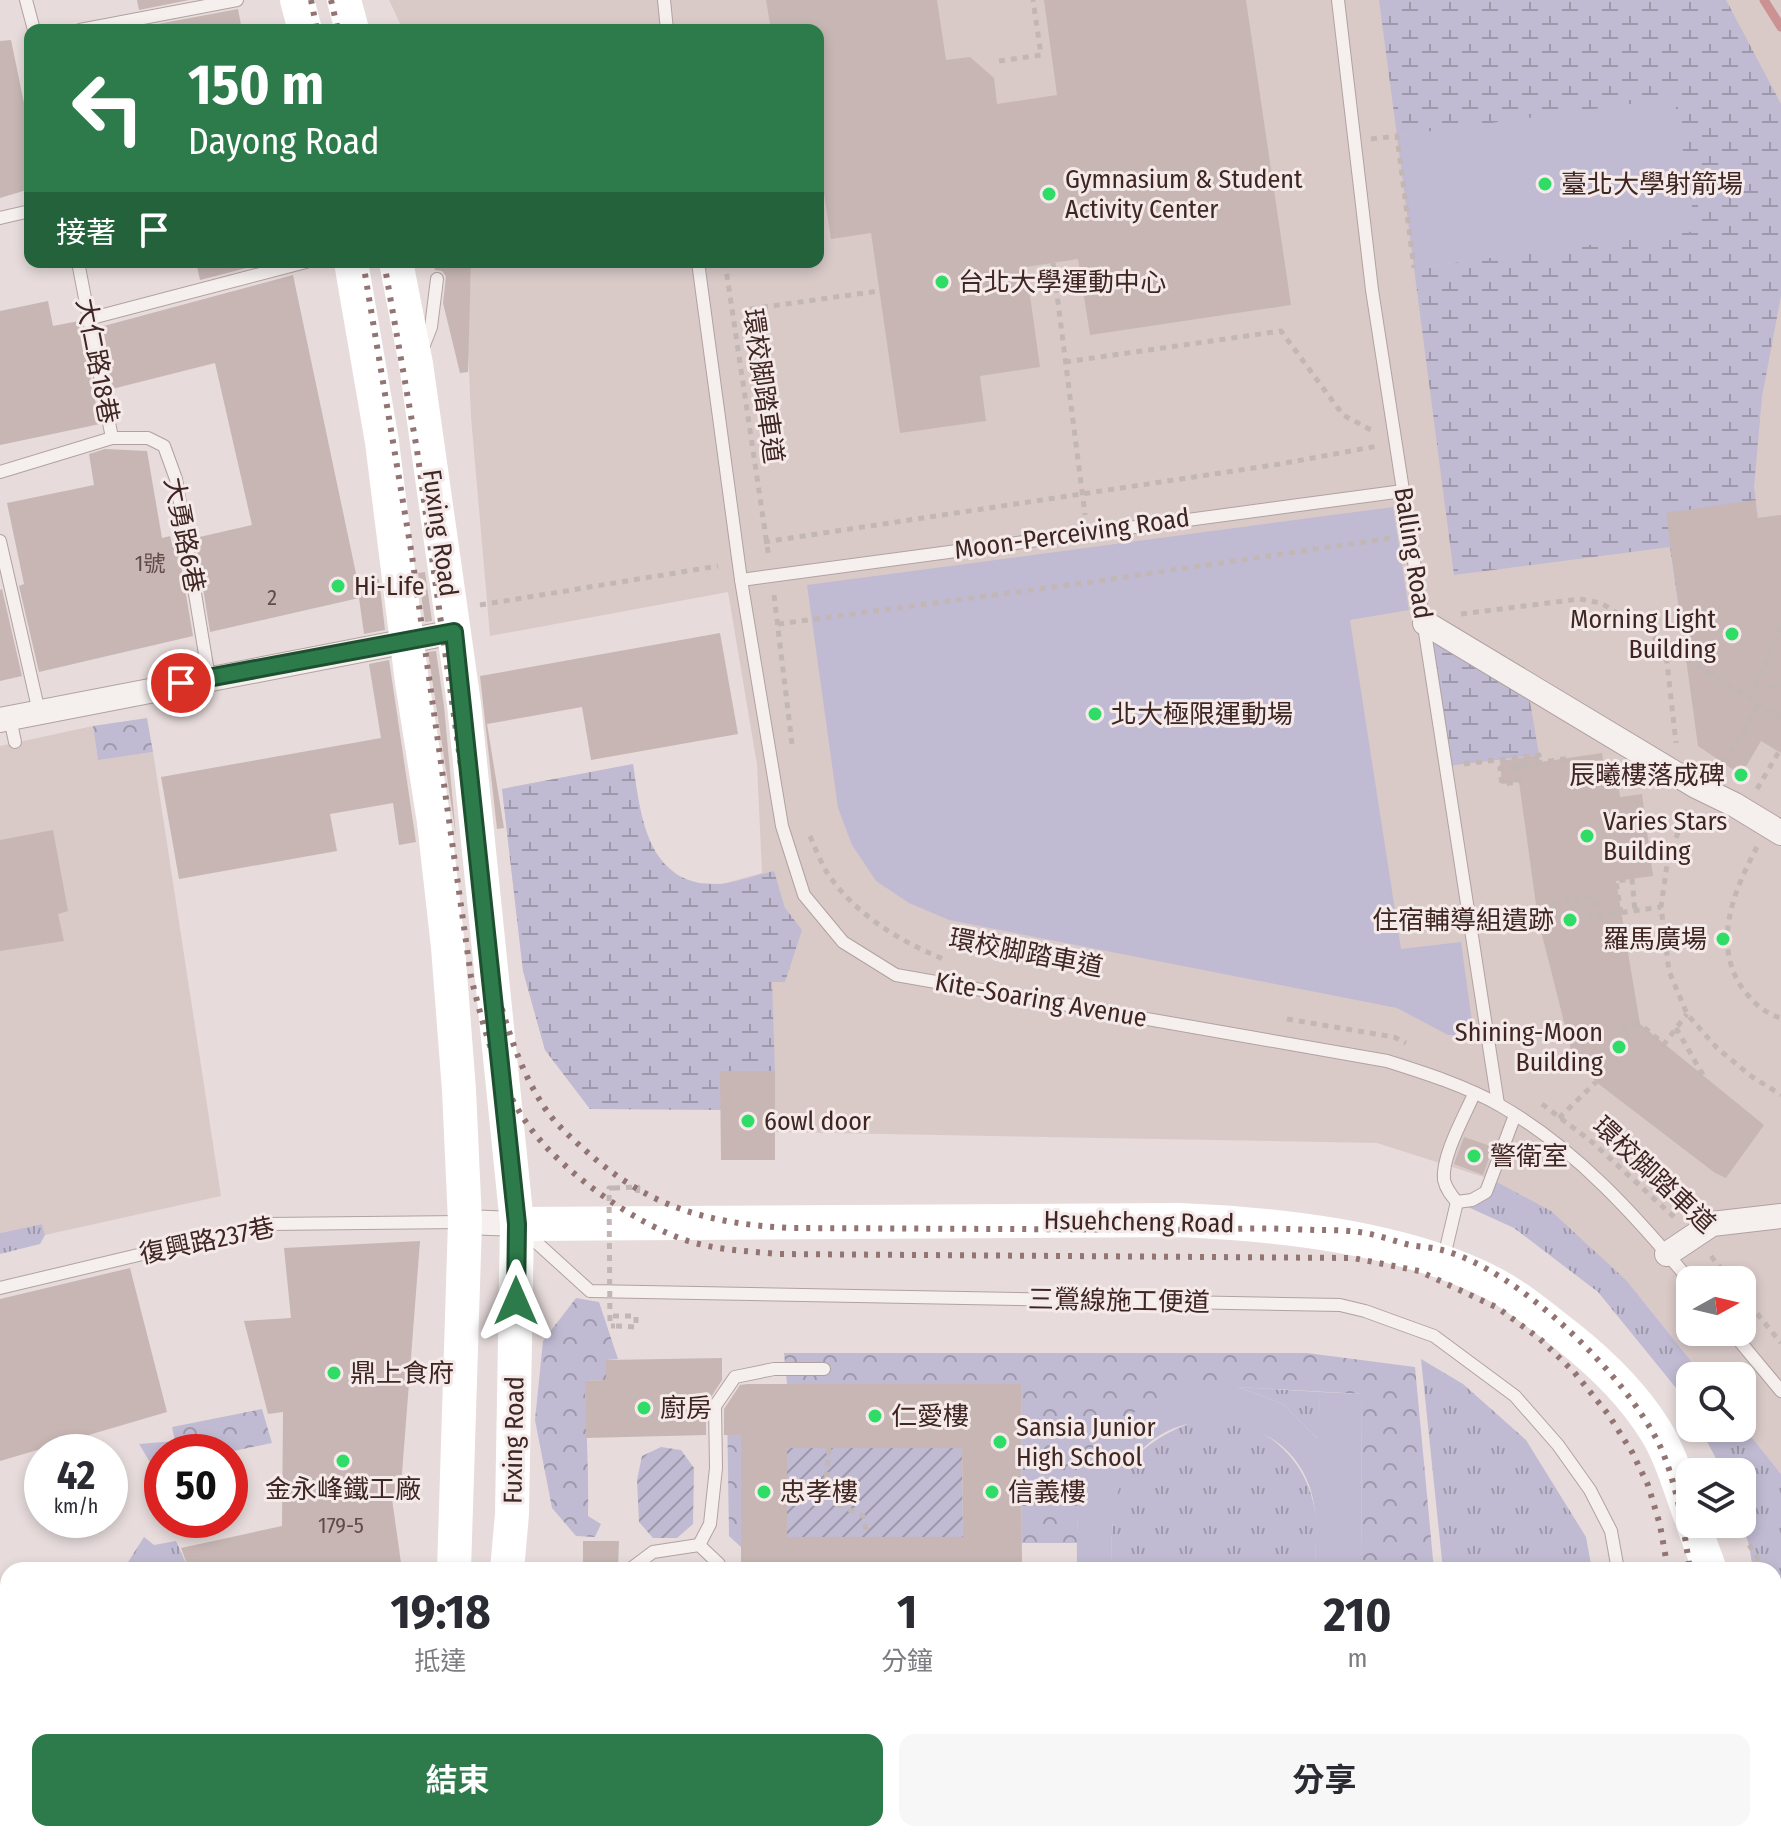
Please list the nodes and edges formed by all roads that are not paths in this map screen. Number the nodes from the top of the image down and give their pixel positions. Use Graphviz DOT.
graph roads {
  1 [pos="26,0"];
  2 [pos="237,0"];
  3 [pos="297,0"];
  4 [pos="344,0"];
  5 [pos="664,0"];
  6 [pos="1338,0"];
  7 [pos="32,24"];
  8 [pos="111,24"];
  9 [pos="303,24"];
  10 [pos="350,24"];
  11 [pos="666,24"];
  12 [pos="24,212"];
  13 [pos="0,218"];
  14 [pos="79,268"];
  15 [pos="283,268"];
  16 [pos="352,268"];
  17 [pos="397,268"];
  18 [pos="699,268"];
  19 [pos="437,279"];
  20 [pos="88,319"];
  21 [pos="416,364"];
  22 [pos="112,438"];
  23 [pos="0,472"];
  24 [pos="1403,491"];
  25 [pos="0,541"];
  26 [pos="741,580"];
  27 [pos="1425,623"];
  28 [pos="454,632"];
  29 [pos="408,639"];
  30 [pos="209,678"];
  31 [pos="39,712"];
  32 [pos="5,719"];
  33 [pos="15,742"];
  34 [pos="1775,829"];
  35 [pos="1474,1094"];
  36 [pos="1498,1104"];
  37 [pos="1515,1115"];
  38 [pos="1457,1202"];
  39 [pos="1781,1216"];
  40 [pos="465,1222"];
  41 [pos="517,1224"];
  42 [pos="1667,1254"];
  43 [pos="1443,1261"];
  44 [pos="1677,1266"];
  45 [pos="0,1288"];
  46 [pos="1744,1346"];
  47 [pos="824,1369"];
  48 [pos="1781,1391"];
  49 [pos="1676,1480"];
  50 [pos="1698,1538"];
  51 [pos="699,1545"];
  52 [pos="454,1562"];
  53 [pos="508,1562"];
  54 [pos="640,1562"];
  55 [pos="717,1562"];
  56 [pos="1617,1562"];
  57 [pos="1707,1562"];
  1 -- 7 [label="lane"];
  2 -- 8 [label="lane"];
  3 -- 9 [label="main road"];
  4 -- 10 [label="main road"];
  5 -- 11 [label="lane"];
  6 -- 24 [label="lane, Balling Road"];
  12 -- 13 [label="lane"];
  14 -- 20 [label="lane, 大仁路18巷"];
  15 -- 20 [label="lane"];
  16 -- 29 [label="main road, Fuxing Road"];
  17 -- 21 [label="main road, Fuxing Road"];
  18 -- 26 [label="lane, Kite-Soaring Avenue"];
  19 -- 21 [label="lane"];
  20 -- 22 [label="lane, 大仁路18巷"];
  21 -- 28 [label="main road, Fuxing Road"];
  22 -- 23 [label="lane, 大仁路18巷"];
  22 -- 30 [label="lane, 大勇路6巷"];
  24 -- 26 [label="lane, Moon-Perceiving Road"];
  24 -- 27 [label="lane, Balling Road"];
  25 -- 31 [label="lane"];
  26 -- 35 [label="lane, Kite-Soaring Avenue"];
  27 -- 34 [label="street"];
  27 -- 36 [label="lane, Balling Road"];
  28 -- 29 [label="street"];
  28 -- 41 [label="main road, Fuxing Road"];
  29 -- 30 [label="street"];
  29 -- 40 [label="main road, Fuxing Road"];
  30 -- 31 [label="street"];
  31 -- 32 [label="street"];
  32 -- 33 [label="lane"];
  35 -- 36 [label="lane, Kite-Soaring Avenue"];
  35 -- 38 [label="lane"];
  36 -- 37 [label="lane, Kite-Soaring Avenue"];
  37 -- 38 [label="lane"];
  37 -- 42 [label="lane, Kite-Soaring Avenue"];
  38 -- 43 [label="lane"];
  39 -- 42 [label="street"];
  40 -- 41 [label="street, Hsuehcheng Road"];
  40 -- 45 [label="lane, 復興路237巷"];
  40 -- 52 [label="main road, Fuxing Road"];
  41 -- 43 [label="main road, Hsuehcheng Road"];
  41 -- 53 [label="main road, Fuxing Road"];
  41 -- 56 [label="lane, 三鶯線施工便道"];
  42 -- 44 [label="lane, Kite-Soaring Avenue"];
  43 -- 49 [label="main road, Hsuehcheng Road"];
  46 -- 48 [label="lane"];
  47 -- 51 [label="lane"];
  50 -- 57 [label="main road"];
  51 -- 54 [label="lane"];
  51 -- 55 [label="lane"];
}
